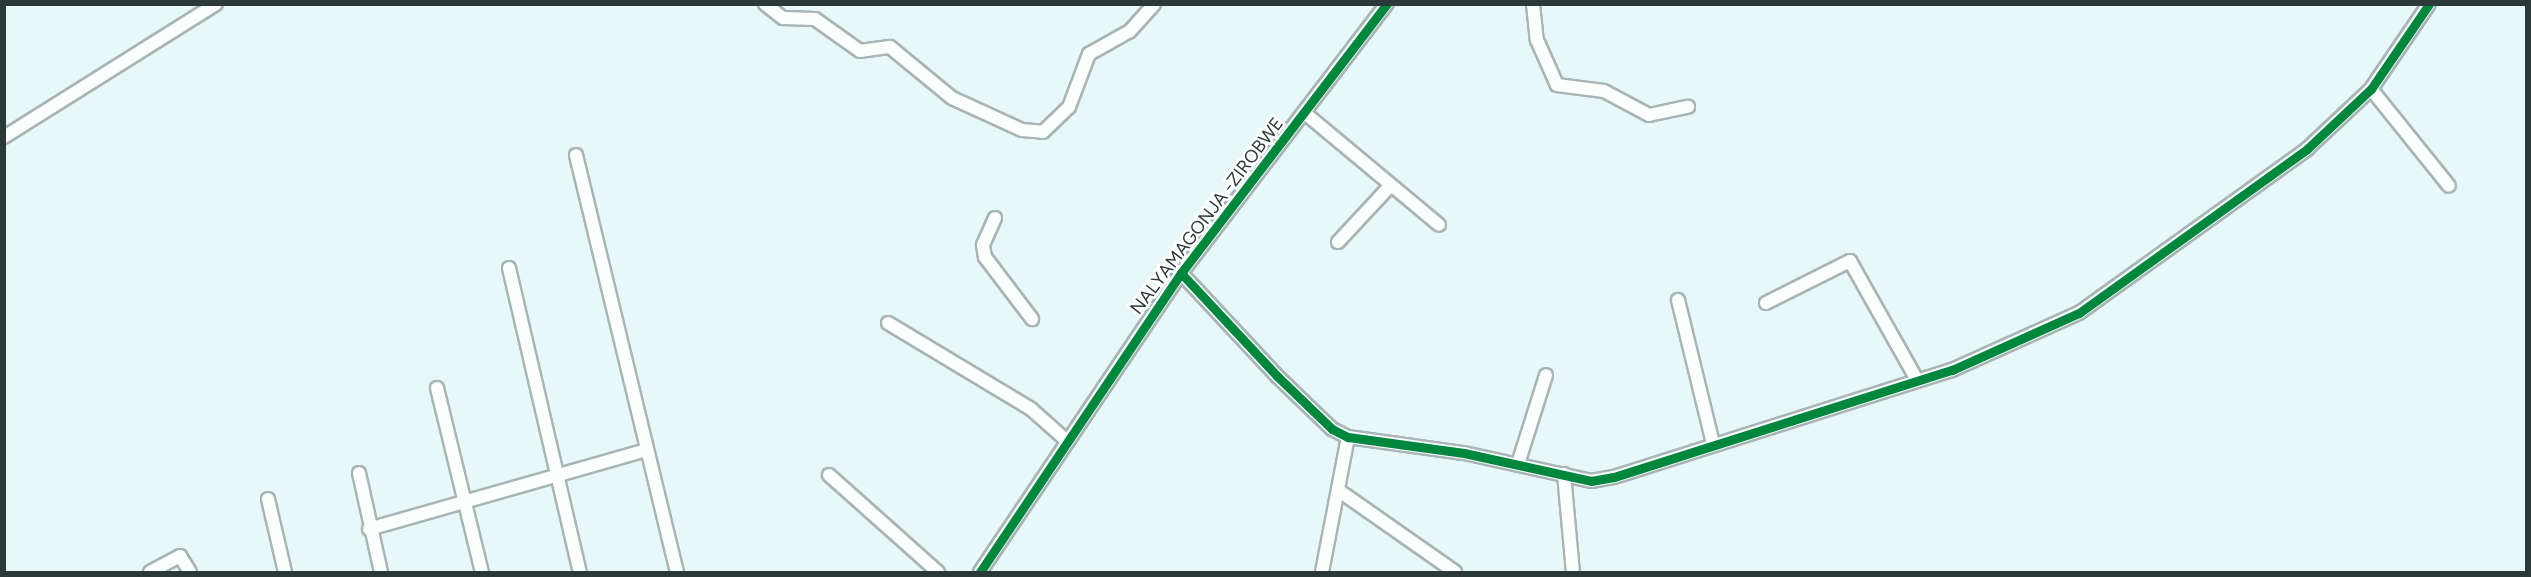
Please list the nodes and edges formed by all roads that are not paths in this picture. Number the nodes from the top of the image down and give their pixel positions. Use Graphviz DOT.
graph roads {
  1 [pos="216,4"];
  2 [pos="765,4"];
  3 [pos="1154,4"];
  4 [pos="1388,4"];
  5 [pos="1533,4"];
  6 [pos="2429,4"];
  7 [pos="2371,89"];
  8 [pos="1689,107"];
  9 [pos="1306,114"];
  10 [pos="4,136"];
  11 [pos="576,155"];
  12 [pos="1390,186"];
  13 [pos="2449,186"];
  14 [pos="994,218"];
  15 [pos="1439,225"];
  16 [pos="1338,242"];
  17 [pos="509,268"];
  18 [pos="1181,273"];
  19 [pos="1678,300"];
  20 [pos="1766,303"];
  21 [pos="1032,319"];
  22 [pos="888,323"];
  23 [pos="1546,375"];
  24 [pos="1917,380"];
  25 [pos="436,388"];
  26 [pos="1348,436"];
  27 [pos="1067,441"];
  28 [pos="1713,444"];
  29 [pos="646,450"];
  30 [pos="1518,465"];
  31 [pos="359,473"];
  32 [pos="1564,474"];
  33 [pos="829,475"];
  34 [pos="556,477"];
  35 [pos="1338,490"];
  36 [pos="268,499"];
  37 [pos="464,500"];
  38 [pos="369,529"];
  39 [pos="150,573"];
  40 [pos="190,573"];
  41 [pos="285,573"];
  42 [pos="381,573"];
  43 [pos="482,573"];
  44 [pos="580,573"];
  45 [pos="677,573"];
  46 [pos="939,573"];
  47 [pos="980,573"];
  48 [pos="1322,573"];
  49 [pos="1455,573"];
  50 [pos="1573,573"];
  1 -- 10 [label="street"];
  2 -- 3 [label="street"];
  4 -- 9 [label="street, NALYAMAGONJA -ZIROBWE"];
  5 -- 8 [label="street"];
  6 -- 7 [label="street"];
  7 -- 13 [label="street"];
  7 -- 24 [label="street"];
  9 -- 12 [label="street"];
  9 -- 18 [label="street, NALYAMAGONJA -ZIROBWE"];
  11 -- 29 [label="street"];
  12 -- 15 [label="street"];
  12 -- 16 [label="street"];
  14 -- 21 [label="street"];
  17 -- 34 [label="street"];
  18 -- 26 [label="street"];
  18 -- 27 [label="street, NALYAMAGONJA -ZIROBWE"];
  19 -- 28 [label="street"];
  20 -- 24 [label="street"];
  22 -- 27 [label="street"];
  23 -- 30 [label="street"];
  24 -- 28 [label="street"];
  25 -- 37 [label="street"];
  26 -- 30 [label="street"];
  26 -- 35 [label="street"];
  27 -- 47 [label="street, NALYAMAGONJA -ZIROBWE"];
  28 -- 32 [label="street"];
  29 -- 34 [label="street"];
  29 -- 45 [label="street"];
  30 -- 32 [label="street"];
  31 -- 38 [label="street"];
  32 -- 50 [label="street"];
  33 -- 46 [label="street"];
  34 -- 37 [label="street"];
  34 -- 44 [label="street"];
  35 -- 48 [label="street"];
  35 -- 49 [label="street"];
  36 -- 41 [label="street"];
  37 -- 38 [label="street"];
  37 -- 43 [label="street"];
  38 -- 42 [label="street"];
  39 -- 40 [label="street"];
}
